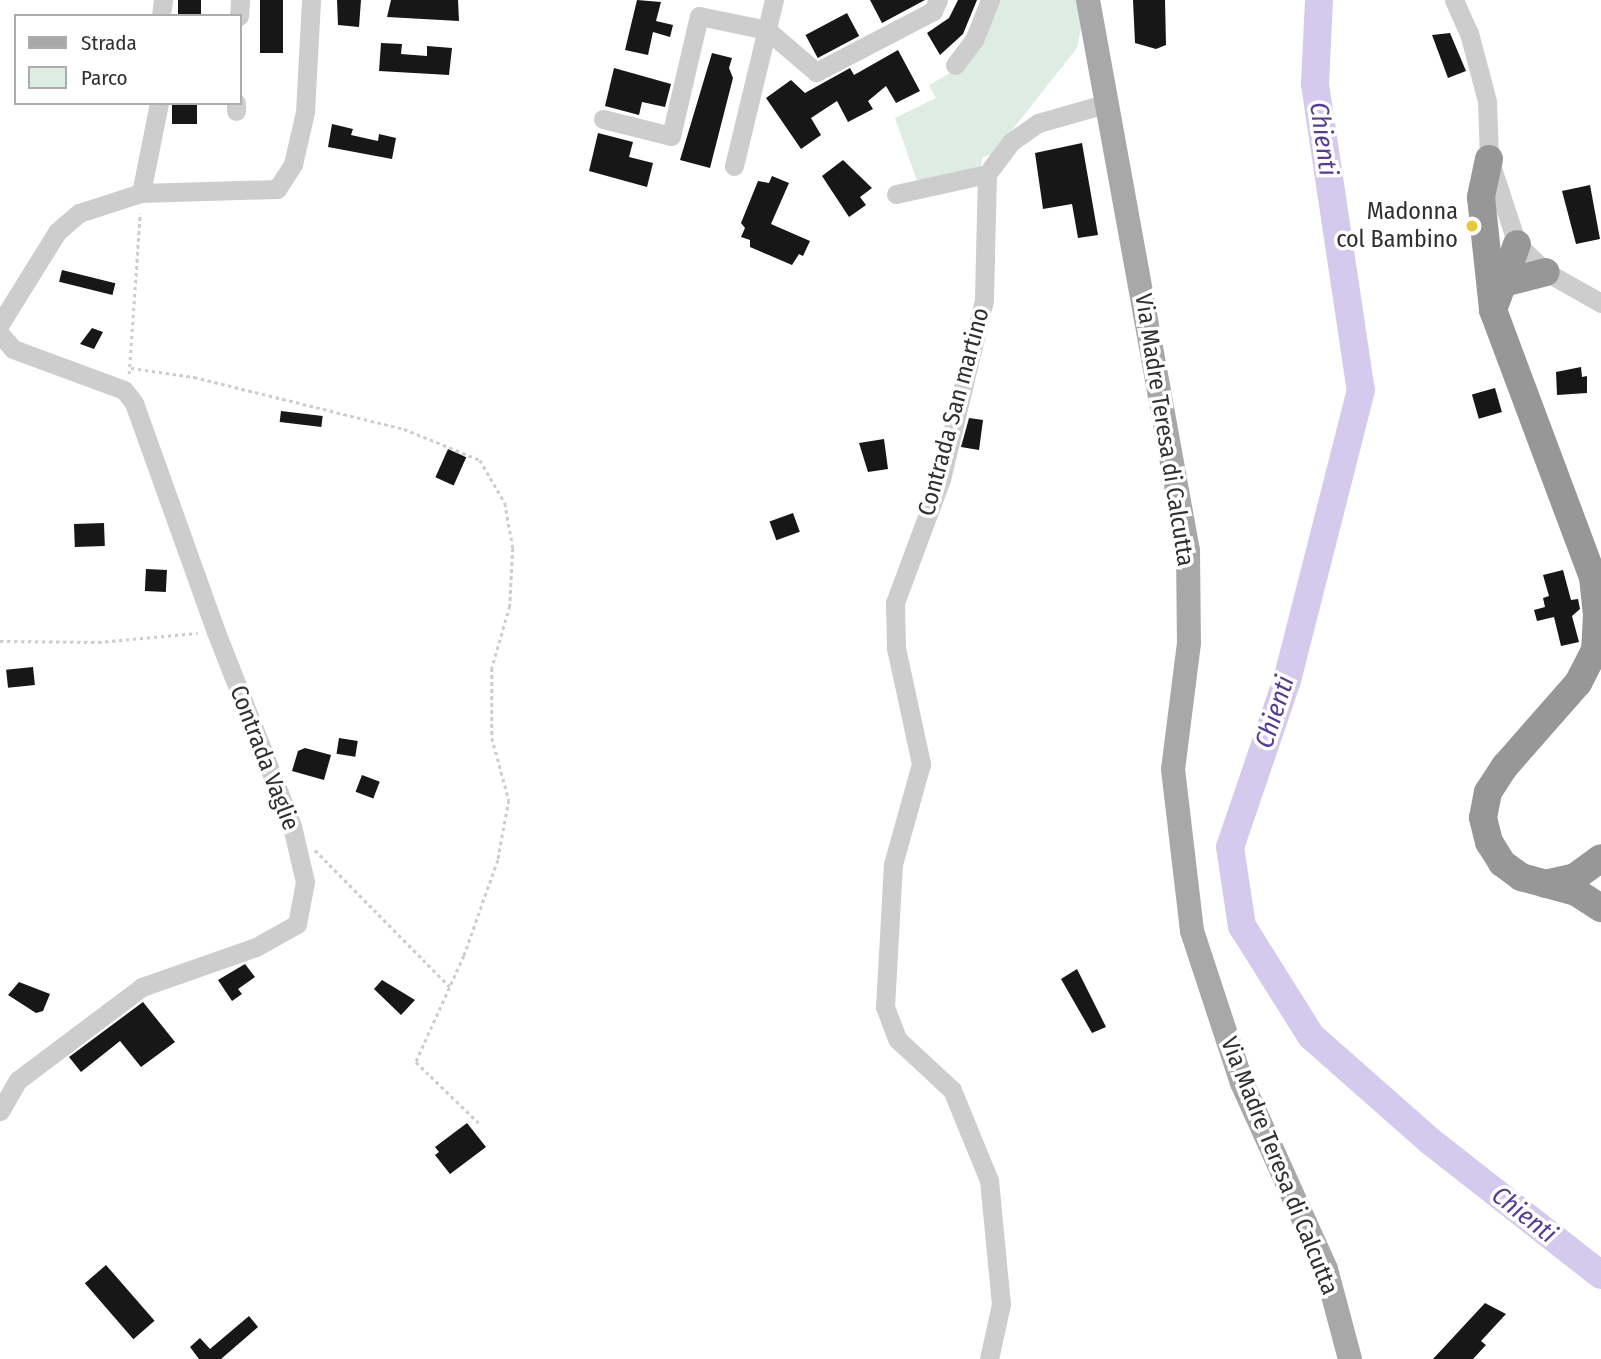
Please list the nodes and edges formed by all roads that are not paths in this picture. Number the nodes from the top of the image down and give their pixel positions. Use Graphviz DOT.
graph roads {
  1 [pos="311,0"];
  2 [pos="774,0"];
  3 [pos="938,0"];
  4 [pos="990,0"];
  5 [pos="1088,0"];
  6 [pos="1454,0"];
  7 [pos="701,8"];
  8 [pos="767,30"];
  9 [pos="955,65"];
  10 [pos="1108,103"];
  11 [pos="159,105"];
  12 [pos="603,119"];
  13 [pos="1489,159"];
  14 [pos="734,166"];
  15 [pos="987,174"];
  16 [pos="141,193"];
  17 [pos="896,194"];
  18 [pos="1517,244"];
  19 [pos="1546,272"];
  20 [pos="1495,274"];
  21 [pos="1601,303"];
  22 [pos="0,324"];
  23 [pos="0,334"];
  24 [pos="1601,858"];
  25 [pos="1543,885"];
  26 [pos="1601,908"];
  27 [pos="0,1111"];
  28 [pos="989,1359"];
  29 [pos="1350,1359"];
  1 -- 16 [label="street"];
  2 -- 8 [label="street"];
  3 -- 8 [label="street"];
  4 -- 9 [label="street"];
  5 -- 10 [label="main road, Via Madre Teresa di Calcutta"];
  6 -- 13 [label="street"];
  7 -- 8 [label="street"];
  7 -- 12 [label="street"];
  8 -- 14 [label="street"];
  10 -- 15 [label="street"];
  10 -- 29 [label="main road, Via Madre Teresa di Calcutta"];
  11 -- 16 [label="street"];
  13 -- 18 [label="street"];
  13 -- 20 [label="highway"];
  15 -- 17 [label="street"];
  15 -- 28 [label="street, Contrada San martino"];
  16 -- 22 [label="street"];
  18 -- 19 [label="street"];
  18 -- 20 [label="highway"];
  19 -- 20 [label="highway"];
  19 -- 21 [label="street"];
  20 -- 25 [label="highway"];
  23 -- 27 [label="street, Contrada Vaglie"];
  24 -- 25 [label="highway"];
  25 -- 26 [label="highway"];
}
